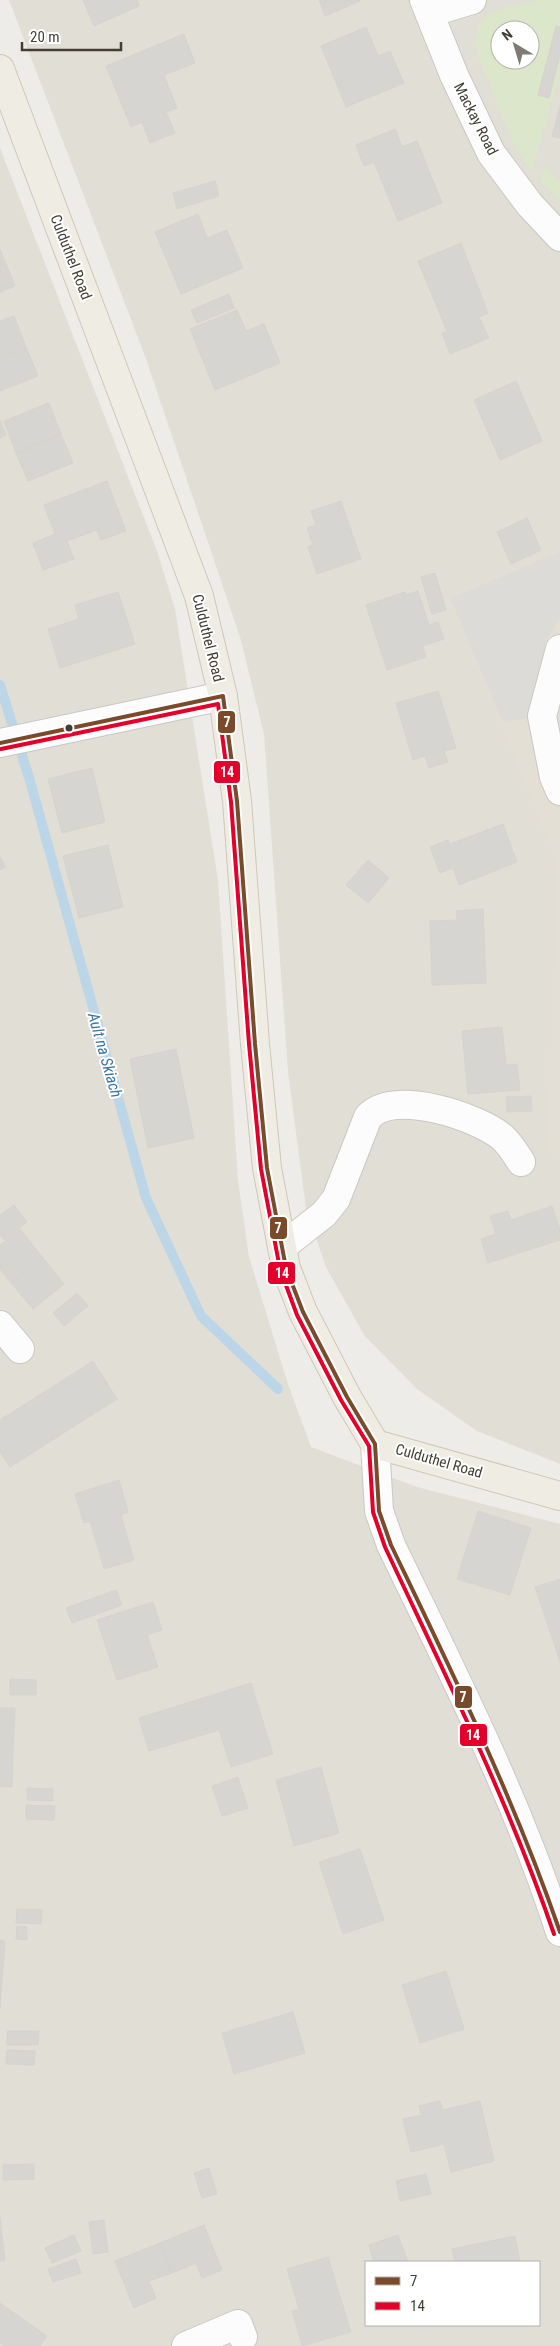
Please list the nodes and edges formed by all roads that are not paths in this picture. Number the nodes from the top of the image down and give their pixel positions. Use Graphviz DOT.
graph roads {
  1 [pos="472,0"];
  2 [pos="427,7"];
  3 [pos="0,69"];
  4 [pos="560,237"];
  5 [pos="560,650"];
  6 [pos="223,696"];
  7 [pos="0,743"];
  8 [pos="560,792"];
  9 [pos="521,1162"];
  10 [pos="282,1247"];
  11 [pos="0,1325"];
  12 [pos="20,1349"];
  13 [pos="375,1444"];
  14 [pos="560,1496"];
  15 [pos="560,1932"];
  16 [pos="243,2337"];
  17 [pos="186,2346"];
  1 -- 2 [label="street, Mackay Road"];
  2 -- 4 [label="street, Mackay Road"];
  3 -- 6 [label="main road, Culduthel Road"];
  5 -- 8 [label="street"];
  6 -- 7 [label="street"];
  6 -- 10 [label="main road, Culduthel Road"];
  9 -- 10 [label="street"];
  10 -- 13 [label="main road, Culduthel Road"];
  11 -- 12 [label="street"];
  13 -- 14 [label="main road, Culduthel Road"];
  13 -- 15 [label="street"];
  16 -- 17 [label="street"];
}
